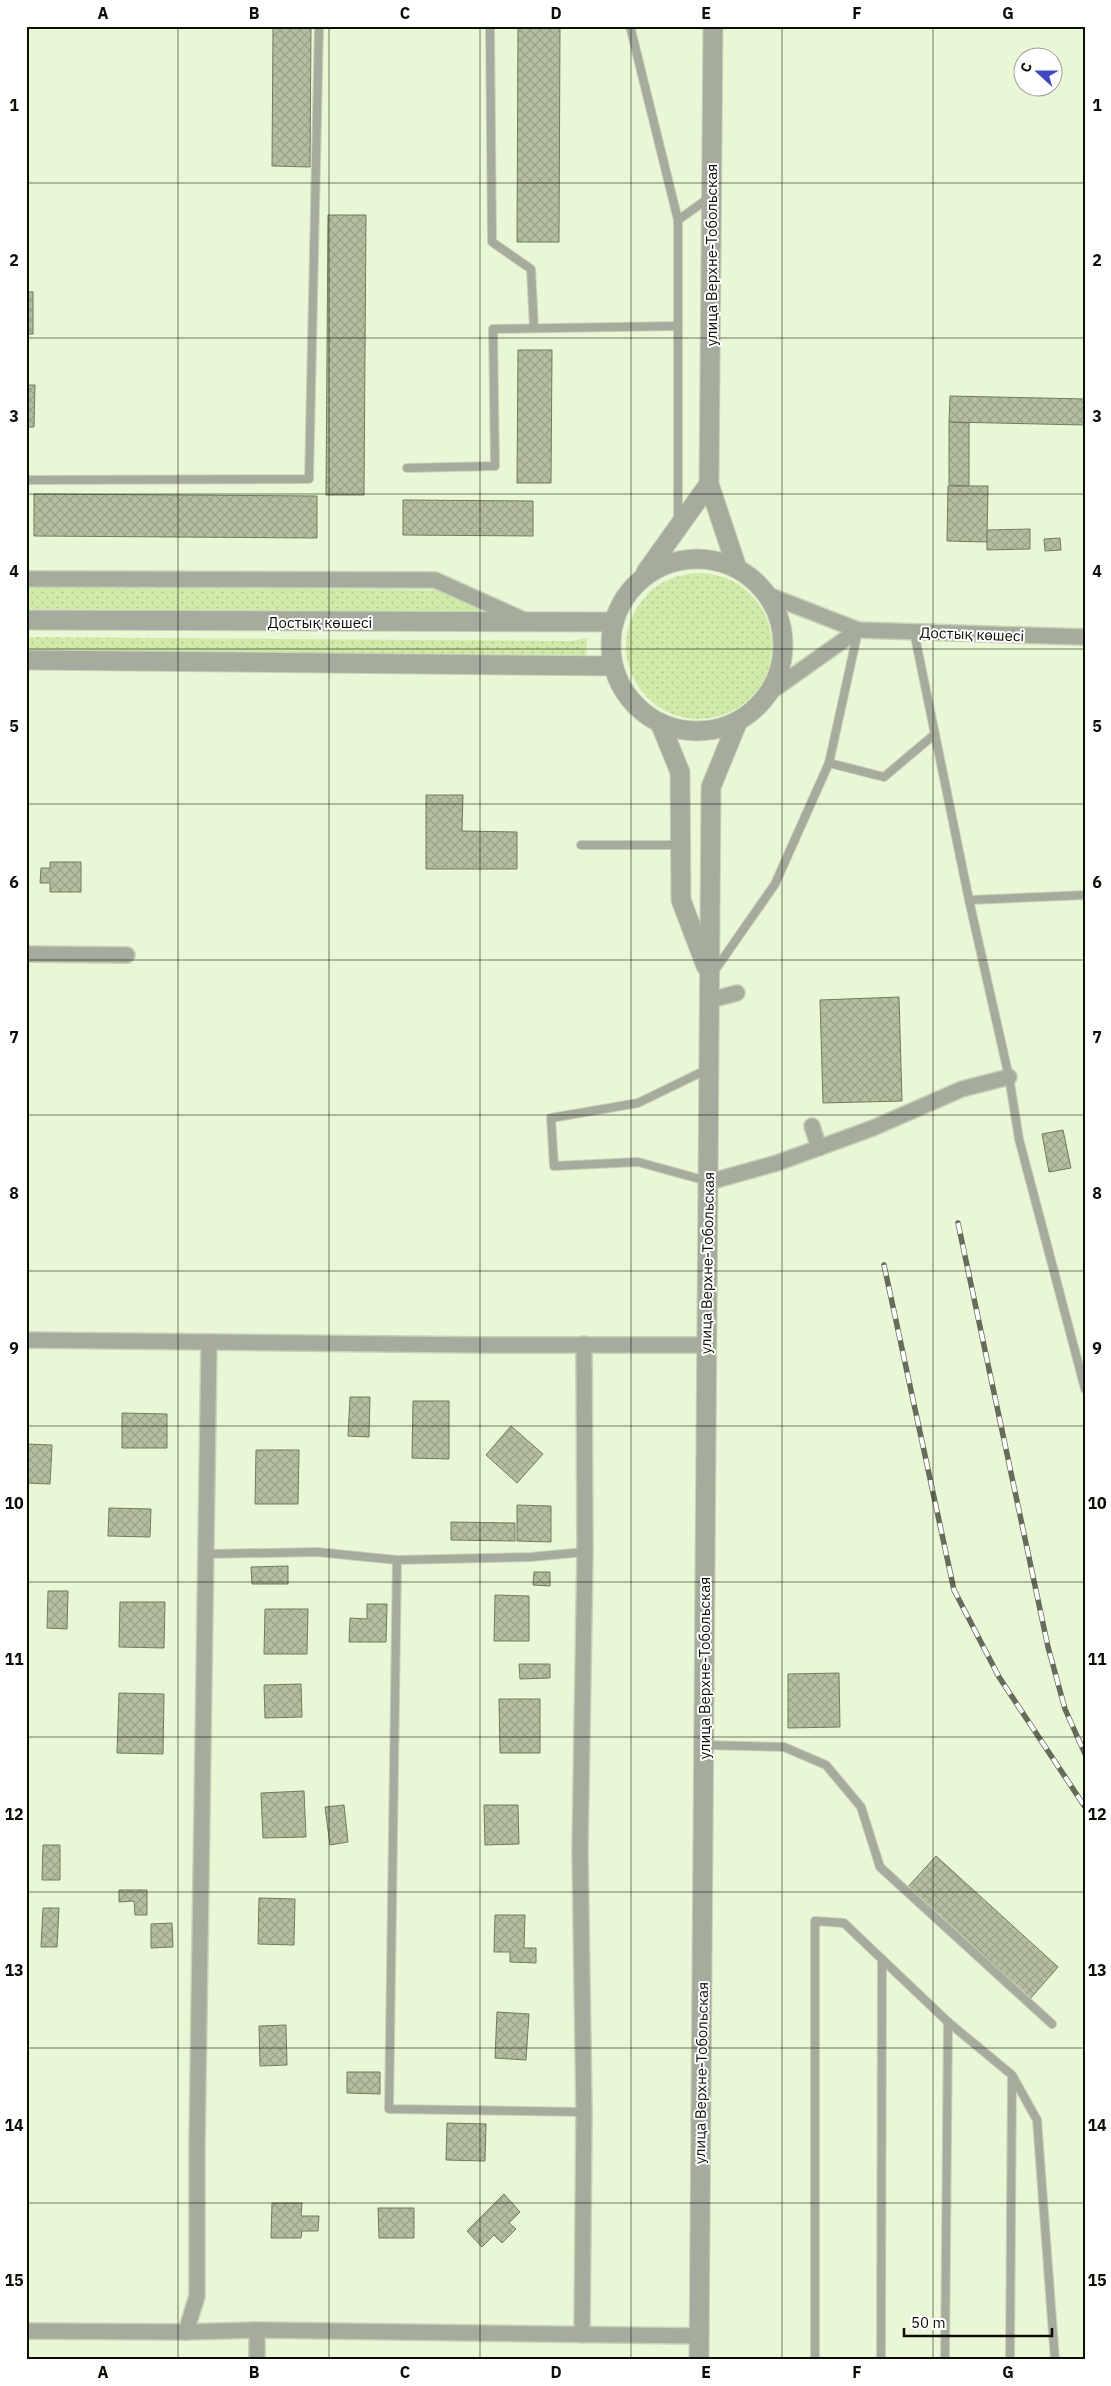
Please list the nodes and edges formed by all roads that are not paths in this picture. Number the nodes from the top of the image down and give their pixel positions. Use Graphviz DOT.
graph roads {
  1 [pos="319,26"];
  2 [pos="490,26"];
  3 [pos="630,26"];
  4 [pos="713,26"];
  5 [pos="711,196"];
  6 [pos="678,220"];
  7 [pos="678,326"];
  8 [pos="534,328"];
  9 [pos="407,468"];
  10 [pos="26,480"];
  11 [pos="709,484"];
  12 [pos="678,528"];
  13 [pos="737,568"];
  14 [pos="26,579"];
  15 [pos="639,580"];
  16 [pos="768,595"];
  17 [pos="26,620"];
  18 [pos="614,622"];
  19 [pos="530,623"];
  20 [pos="858,630"];
  21 [pos="914,632"];
  22 [pos="1085,638"];
  23 [pos="26,660"];
  24 [pos="613,666"];
  25 [pos="769,692"];
  26 [pos="738,721"];
  27 [pos="660,723"];
  28 [pos="935,734"];
  29 [pos="829,763"];
  30 [pos="580,845"];
  31 [pos="681,845"];
  32 [pos="1085,895"];
  33 [pos="969,900"];
  34 [pos="26,954"];
  35 [pos="127,955"];
  36 [pos="710,977"];
  37 [pos="737,993"];
  38 [pos="710,1000"];
  39 [pos="710,1068"];
  40 [pos="1009,1077"];
  41 [pos="812,1126"];
  42 [pos="819,1148"];
  43 [pos="709,1182"];
  44 [pos="26,1340"];
  45 [pos="209,1342"];
  46 [pos="584,1344"];
  47 [pos="705,1345"];
  48 [pos="1085,1389"];
  49 [pos="585,1552"];
  50 [pos="207,1554"];
  51 [pos="397,1560"];
  52 [pos="704,1745"];
  53 [pos="882,1959"];
  54 [pos="948,2022"];
  55 [pos="1052,2024"];
  56 [pos="1012,2075"];
  57 [pos="584,2112"];
  58 [pos="257,2330"];
  59 [pos="26,2331"];
  60 [pos="186,2332"];
  61 [pos="582,2335"];
  62 [pos="699,2336"];
  63 [pos="257,2360"];
  64 [pos="699,2360"];
  65 [pos="816,2360"];
  66 [pos="881,2360"];
  67 [pos="945,2360"];
  68 [pos="1010,2360"];
  69 [pos="1056,2360"];
  1 -- 10 [label="lane"];
  2 -- 8 [label="lane"];
  3 -- 6 [label="lane"];
  4 -- 5 [label="street, улица Верхне-Тобольская"];
  5 -- 6 [label="lane"];
  5 -- 11 [label="street, улица Верхне-Тобольская"];
  6 -- 7 [label="lane"];
  7 -- 8 [label="lane"];
  7 -- 12 [label="lane"];
  8 -- 9 [label="lane"];
  11 -- 12 [label="street"];
  11 -- 13 [label="street, улица Верхне-Тобольская"];
  12 -- 15 [label="street"];
  13 -- 15 [label="street"];
  13 -- 16 [label="street"];
  14 -- 19 [label="street"];
  15 -- 18 [label="street"];
  16 -- 20 [label="street, Достық көшесі"];
  16 -- 25 [label="street, улица Верхне-Тобольская"];
  17 -- 19 [label="street, Достық көшесі"];
  18 -- 19 [label="street, Достық көшесі"];
  18 -- 24 [label="street"];
  20 -- 21 [label="street, Достық көшесі"];
  20 -- 25 [label="street"];
  20 -- 29 [label="lane"];
  21 -- 22 [label="street, Достық көшесі"];
  21 -- 28 [label="lane"];
  23 -- 24 [label="street"];
  24 -- 27 [label="street, улица Верхне-Тобольская"];
  25 -- 26 [label="street, улица Верхне-Тобольская"];
  26 -- 27 [label="street, улица Верхне-Тобольская"];
  26 -- 36 [label="street, улица Верхне-Тобольская"];
  27 -- 31 [label="street, улица Верхне-Тобольская"];
  28 -- 29 [label="lane"];
  28 -- 33 [label="lane"];
  29 -- 36 [label="lane"];
  30 -- 31 [label="lane"];
  31 -- 36 [label="street, улица Верхне-Тобольская"];
  32 -- 33 [label="lane"];
  33 -- 40 [label="lane"];
  34 -- 35 [label="street"];
  36 -- 38 [label="street, улица Верхне-Тобольская"];
  37 -- 38 [label="street"];
  38 -- 39 [label="street, улица Верхне-Тобольская"];
  39 -- 43 [label="street, улица Верхне-Тобольская"];
  39 -- 43 [label="lane"];
  40 -- 42 [label="street"];
  40 -- 48 [label="lane"];
  41 -- 42 [label="street"];
  42 -- 43 [label="street"];
  43 -- 47 [label="street, улица Верхне-Тобольская"];
  44 -- 45 [label="street"];
  45 -- 46 [label="street"];
  45 -- 50 [label="street"];
  46 -- 47 [label="street"];
  46 -- 49 [label="street"];
  47 -- 52 [label="street, улица Верхне-Тобольская"];
  49 -- 51 [label="lane"];
  49 -- 57 [label="street"];
  50 -- 51 [label="lane"];
  50 -- 60 [label="street"];
  51 -- 57 [label="lane"];
  52 -- 55 [label="lane"];
  52 -- 62 [label="street, улица Верхне-Тобольская"];
  53 -- 54 [label="lane"];
  53 -- 65 [label="lane"];
  53 -- 66 [label="lane"];
  54 -- 56 [label="lane"];
  54 -- 67 [label="lane"];
  56 -- 68 [label="lane"];
  56 -- 69 [label="lane"];
  57 -- 61 [label="street"];
  58 -- 60 [label="street"];
  58 -- 61 [label="street"];
  58 -- 63 [label="street"];
  59 -- 60 [label="street"];
  61 -- 62 [label="street"];
  62 -- 64 [label="street, улица Верхне-Тобольская"];
}
